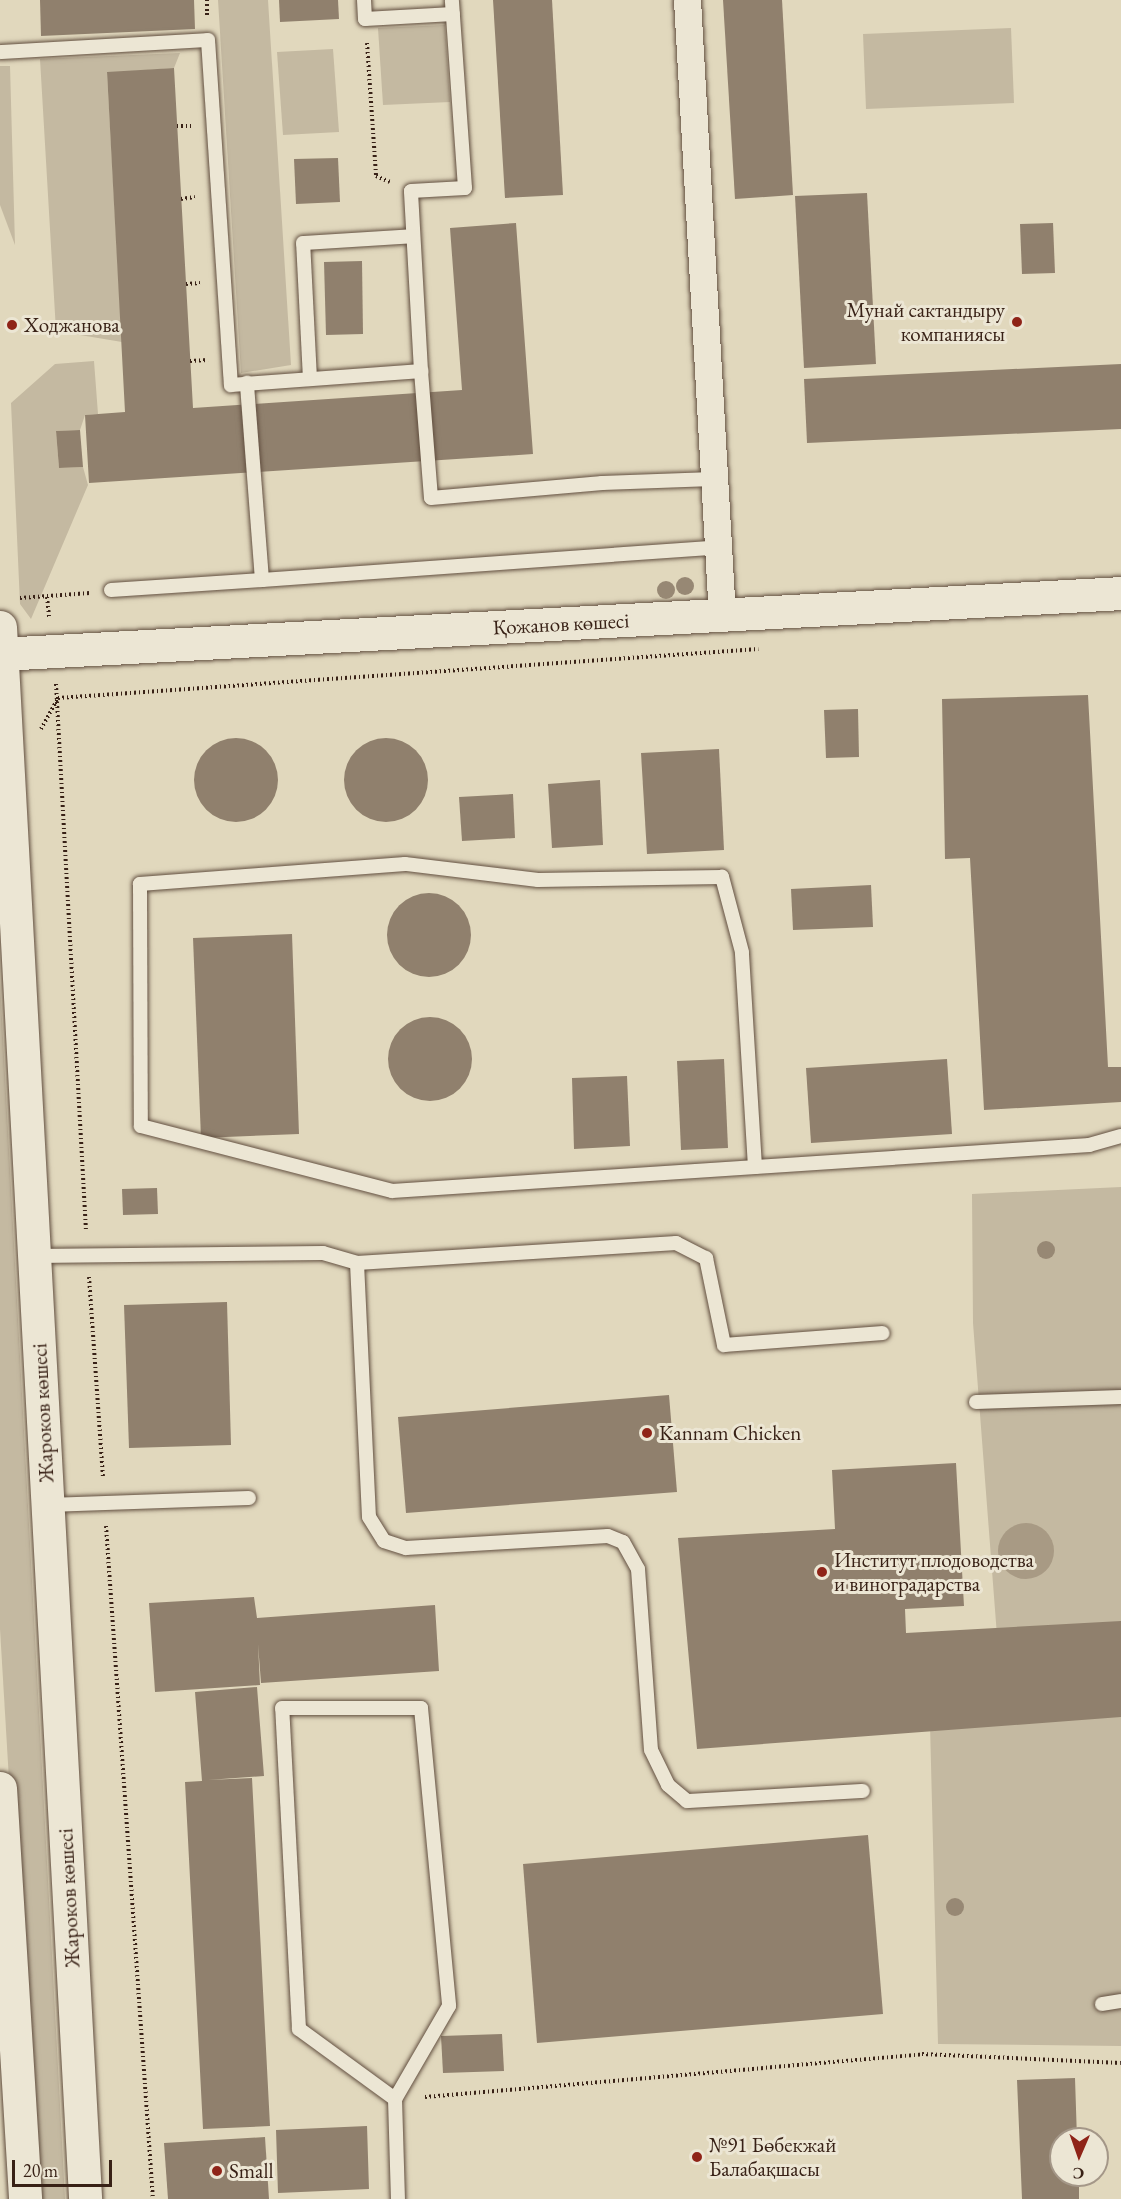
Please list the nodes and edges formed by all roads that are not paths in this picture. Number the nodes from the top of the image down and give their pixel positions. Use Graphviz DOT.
graph roads {
  1 [pos="364,0"];
  2 [pos="687,0"];
  3 [pos="453,7"];
  4 [pos="0,52"];
  5 [pos="413,236"];
  6 [pos="420,371"];
  7 [pos="310,379"];
  8 [pos="247,383"];
  9 [pos="713,479"];
  10 [pos="717,546"];
  11 [pos="262,580"];
  12 [pos="111,590"];
  13 [pos="1121,594"];
  14 [pos="722,616"];
  15 [pos="0,645"];
  16 [pos="1121,1136"];
  17 [pos="755,1167"];
  18 [pos="34,1256"];
  19 [pos="357,1263"];
  20 [pos="883,1333"];
  21 [pos="1121,1397"];
  22 [pos="976,1402"];
  23 [pos="249,1498"];
  24 [pos="48,1505"];
  25 [pos="0,1788"];
  26 [pos="863,1791"];
  27 [pos="1121,2001"];
  28 [pos="1102,2004"];
  29 [pos="394,2099"];
  30 [pos="25,2199"];
  31 [pos="85,2199"];
  32 [pos="398,2199"];
  1 -- 3 [label="lane"];
  2 -- 9 [label="street"];
  3 -- 5 [label="lane"];
  4 -- 8 [label="lane"];
  5 -- 6 [label="lane"];
  5 -- 7 [label="lane"];
  6 -- 7 [label="lane"];
  6 -- 9 [label="lane"];
  7 -- 8 [label="lane"];
  8 -- 11 [label="lane"];
  9 -- 10 [label="street"];
  10 -- 11 [label="lane"];
  10 -- 14 [label="street"];
  11 -- 12 [label="lane"];
  13 -- 14 [label="main road, Қожанов көшесі"];
  14 -- 15 [label="main road, Қожанов көшесі"];
  15 -- 18 [label="main road, Жароков көшесі"];
  16 -- 17 [label="lane"];
  17 -- 17 [label="lane"];
  18 -- 19 [label="lane"];
  18 -- 24 [label="main road, Жароков көшесі"];
  19 -- 20 [label="lane"];
  19 -- 26 [label="lane"];
  21 -- 22 [label="lane"];
  23 -- 24 [label="lane"];
  24 -- 31 [label="main road, Жароков көшесі"];
  25 -- 30 [label="main road"];
  27 -- 28 [label="lane"];
  29 -- 29 [label="lane"];
  29 -- 32 [label="lane"];
}
